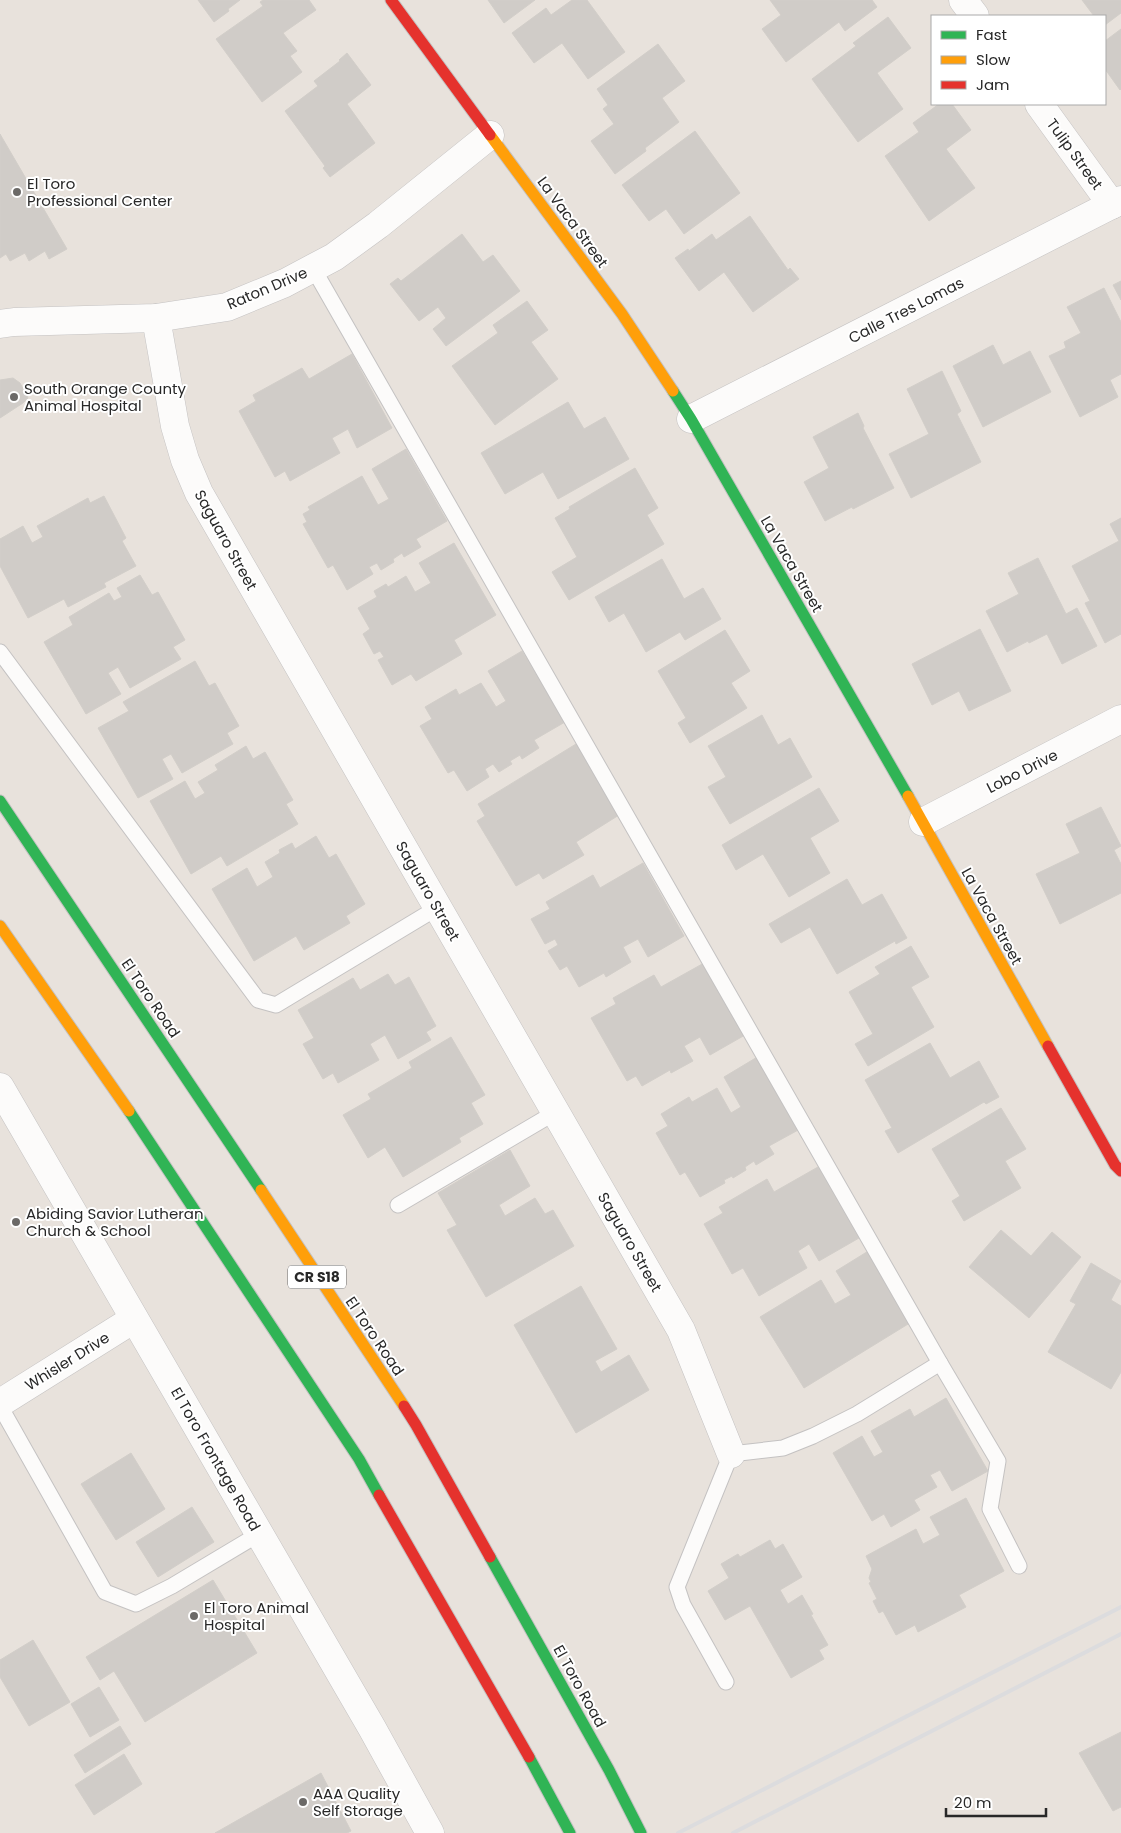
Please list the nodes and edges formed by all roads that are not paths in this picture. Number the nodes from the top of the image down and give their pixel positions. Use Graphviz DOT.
graph roads {
  1 [pos="391,0"];
  2 [pos="963,0"];
  3 [pos="974,15"];
  4 [pos="1040,105"];
  5 [pos="490,135"];
  6 [pos="1117,203"];
  7 [pos="313,268"];
  8 [pos="156,318"];
  9 [pos="0,324"];
  10 [pos="691,419"];
  11 [pos="0,652"];
  12 [pos="1121,719"];
  13 [pos="0,800"];
  14 [pos="923,822"];
  15 [pos="437,908"];
  16 [pos="0,926"];
  17 [pos="0,1087"];
  18 [pos="556,1112"];
  19 [pos="1121,1171"];
  20 [pos="398,1205"];
  21 [pos="134,1319"];
  22 [pos="940,1364"];
  23 [pos="0,1405"];
  24 [pos="731,1454"];
  25 [pos="259,1534"];
  26 [pos="1019,1566"];
  27 [pos="726,1682"];
  28 [pos="430,1833"];
  29 [pos="570,1833"];
  30 [pos="641,1833"];
  1 -- 5 [label="main road, La Vaca Street"];
  2 -- 3 [label="street"];
  4 -- 6 [label="street, Tulip Street"];
  5 -- 7 [label="street, Raton Drive"];
  5 -- 10 [label="main road, La Vaca Street"];
  6 -- 10 [label="street, Calle Tres Lomas"];
  7 -- 8 [label="street, Raton Drive"];
  7 -- 22 [label="lane"];
  8 -- 9 [label="street, Raton Drive"];
  8 -- 15 [label="street, Saguaro Street"];
  10 -- 14 [label="main road, La Vaca Street"];
  11 -- 15 [label="lane"];
  12 -- 14 [label="street, Lobo Drive"];
  13 -- 30 [label="main road, El Toro Road / CR S18"];
  14 -- 19 [label="main road, La Vaca Street"];
  15 -- 18 [label="street, Saguaro Street"];
  16 -- 29 [label="main road"];
  17 -- 21 [label="street, El Toro Frontage Road"];
  18 -- 20 [label="lane"];
  18 -- 24 [label="street, Saguaro Street"];
  21 -- 23 [label="street, Whisler Drive"];
  21 -- 25 [label="street, El Toro Frontage Road"];
  22 -- 24 [label="lane"];
  22 -- 26 [label="lane"];
  23 -- 25 [label="lane"];
  24 -- 27 [label="lane"];
  25 -- 28 [label="street, El Toro Frontage Road"];
}
